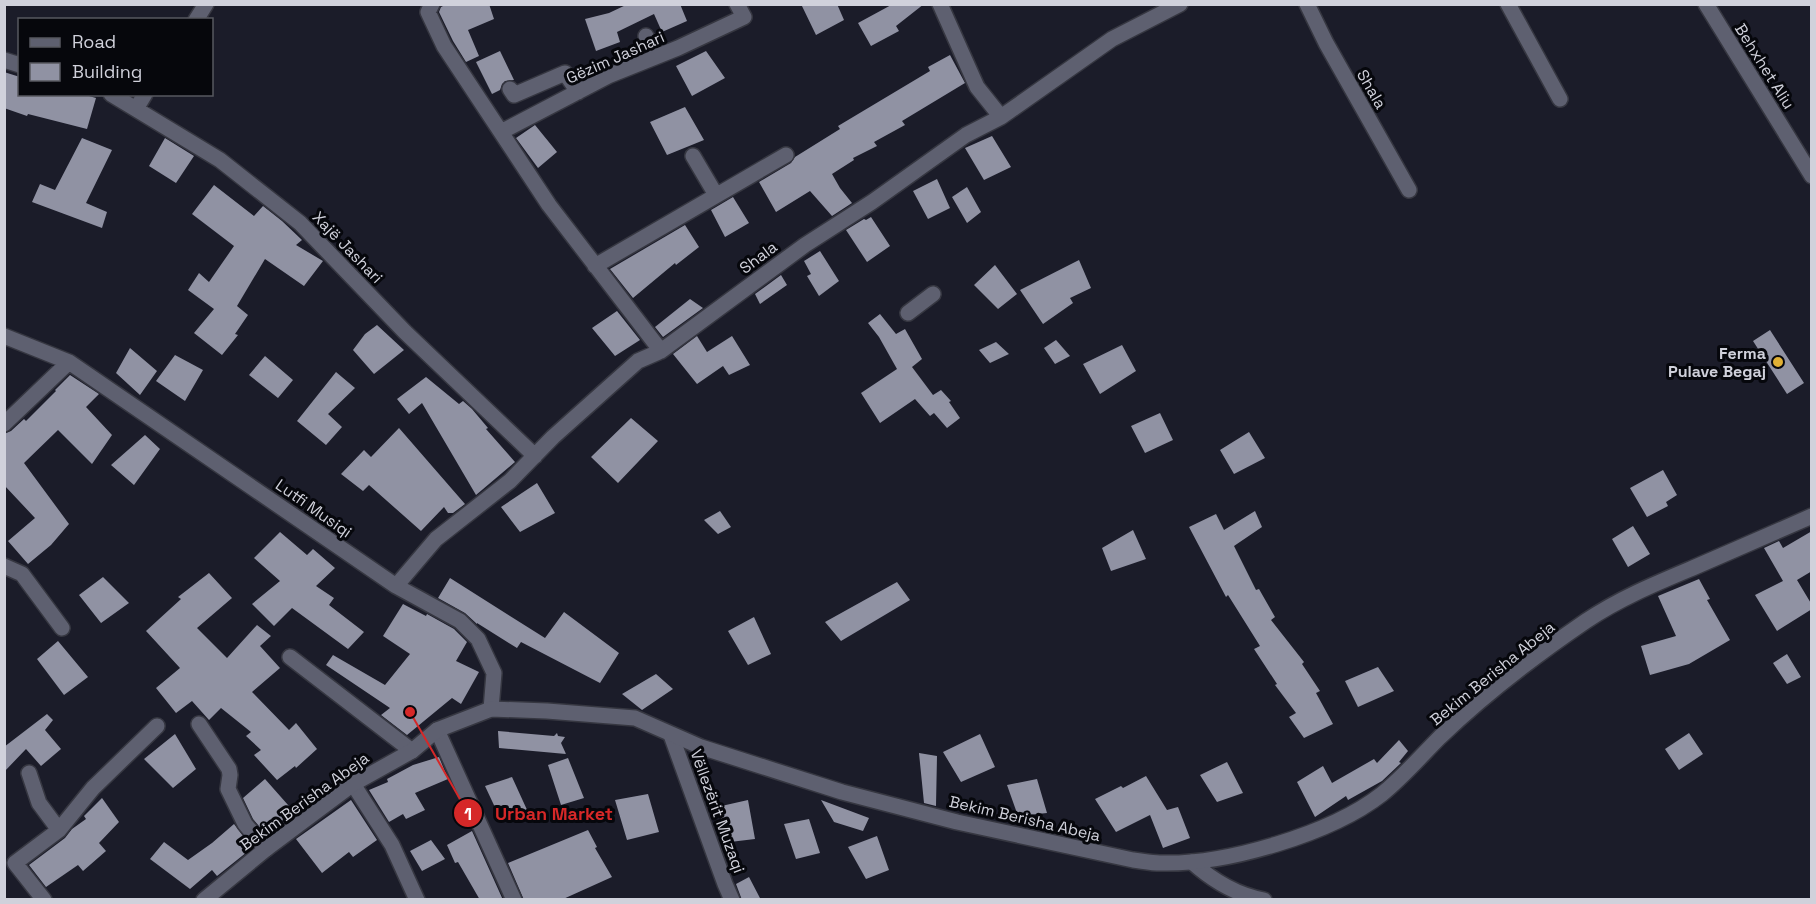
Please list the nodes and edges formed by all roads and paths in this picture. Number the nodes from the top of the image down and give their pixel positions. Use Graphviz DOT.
graph roads {
  1 [pos="206,4"];
  2 [pos="432,4"];
  3 [pos="940,4"];
  4 [pos="1180,4"];
  5 [pos="1307,4"];
  6 [pos="1508,4"];
  7 [pos="1706,4"];
  8 [pos="741,11"];
  9 [pos="197,18"];
  10 [pos="646,36"];
  11 [pos="655,57"];
  12 [pos="510,89"];
  13 [pos="578,92"];
  14 [pos="114,96"];
  15 [pos="145,96"];
  16 [pos="1560,99"];
  17 [pos="136,109"];
  18 [pos="1001,117"];
  19 [pos="501,132"];
  20 [pos="786,155"];
  21 [pos="693,156"];
  22 [pos="1812,176"];
  23 [pos="1409,190"];
  24 [pos="716,195"];
  25 [pos="594,266"];
  26 [pos="933,294"];
  27 [pos="908,313"];
  28 [pos="4,336"];
  29 [pos="661,351"];
  30 [pos="69,362"];
  31 [pos="4,424"];
  32 [pos="534,456"];
  33 [pos="1812,516"];
  34 [pos="4,566"];
  35 [pos="396,586"];
  36 [pos="62,628"];
  37 [pos="290,657"];
  38 [pos="491,709"];
  39 [pos="199,724"];
  40 [pos="157,726"];
  41 [pos="437,730"];
  42 [pos="671,735"];
  43 [pos="412,751"];
  44 [pos="30,772"];
  45 [pos="353,784"];
  46 [pos="59,830"];
  47 [pos="266,849"];
  48 [pos="1192,862"];
  49 [pos="44,900"];
  50 [pos="204,900"];
  51 [pos="417,900"];
  52 [pos="514,900"];
  53 [pos="732,900"];
  54 [pos="1264,900"];
  1 -- 9 [label="street"];
  2 -- 19 [label="street"];
  3 -- 18 [label="street"];
  4 -- 18 [label="street, Shala"];
  5 -- 23 [label="street, Shala"];
  6 -- 16 [label="street"];
  7 -- 22 [label="street, Behxhet Aliu"];
  8 -- 11 [label="street, Gëzim Jashari"];
  10 -- 11 [label="street"];
  11 -- 13 [label="street, Gëzim Jashari"];
  12 -- 13 [label="street"];
  13 -- 19 [label="street, Gëzim Jashari"];
  14 -- 17 [label="street, Xajë Jashari"];
  15 -- 17 [label="street"];
  17 -- 32 [label="street, Xajë Jashari"];
  18 -- 29 [label="street, Shala"];
  19 -- 25 [label="street"];
  20 -- 24 [label="street"];
  21 -- 24 [label="street"];
  24 -- 25 [label="street"];
  25 -- 29 [label="street"];
  26 -- 27 [label="street"];
  28 -- 30 [label="street, Lutfi Musiqi"];
  29 -- 32 [label="street, Shala"];
  30 -- 31 [label="street"];
  30 -- 35 [label="street, Lutfi Musiqi"];
  32 -- 35 [label="street, Shala"];
  33 -- 48 [label="street, Bekim Berisha Abeja"];
  34 -- 36 [label="street"];
  35 -- 38 [label="street, Lutfi Musiqi"];
  37 -- 43 [label="street"];
  38 -- 41 [label="street, Bekim Berisha Abeja"];
  38 -- 42 [label="street, Bekim Berisha Abeja"];
  39 -- 47 [label="street"];
  40 -- 46 [label="street"];
  41 -- 43 [label="street, Bekim Berisha Abeja"];
  41 -- 52 [label="street"];
  42 -- 48 [label="street, Bekim Berisha Abeja"];
  42 -- 53 [label="street, Vëllezërit Muzaqi"];
  43 -- 45 [label="street, Bekim Berisha Abeja"];
  44 -- 46 [label="street"];
  45 -- 47 [label="street, Bekim Berisha Abeja"];
  45 -- 51 [label="street"];
  46 -- 49 [label="street"];
  47 -- 50 [label="street, Bekim Berisha Abeja"];
  48 -- 54 [label="street"];
}
